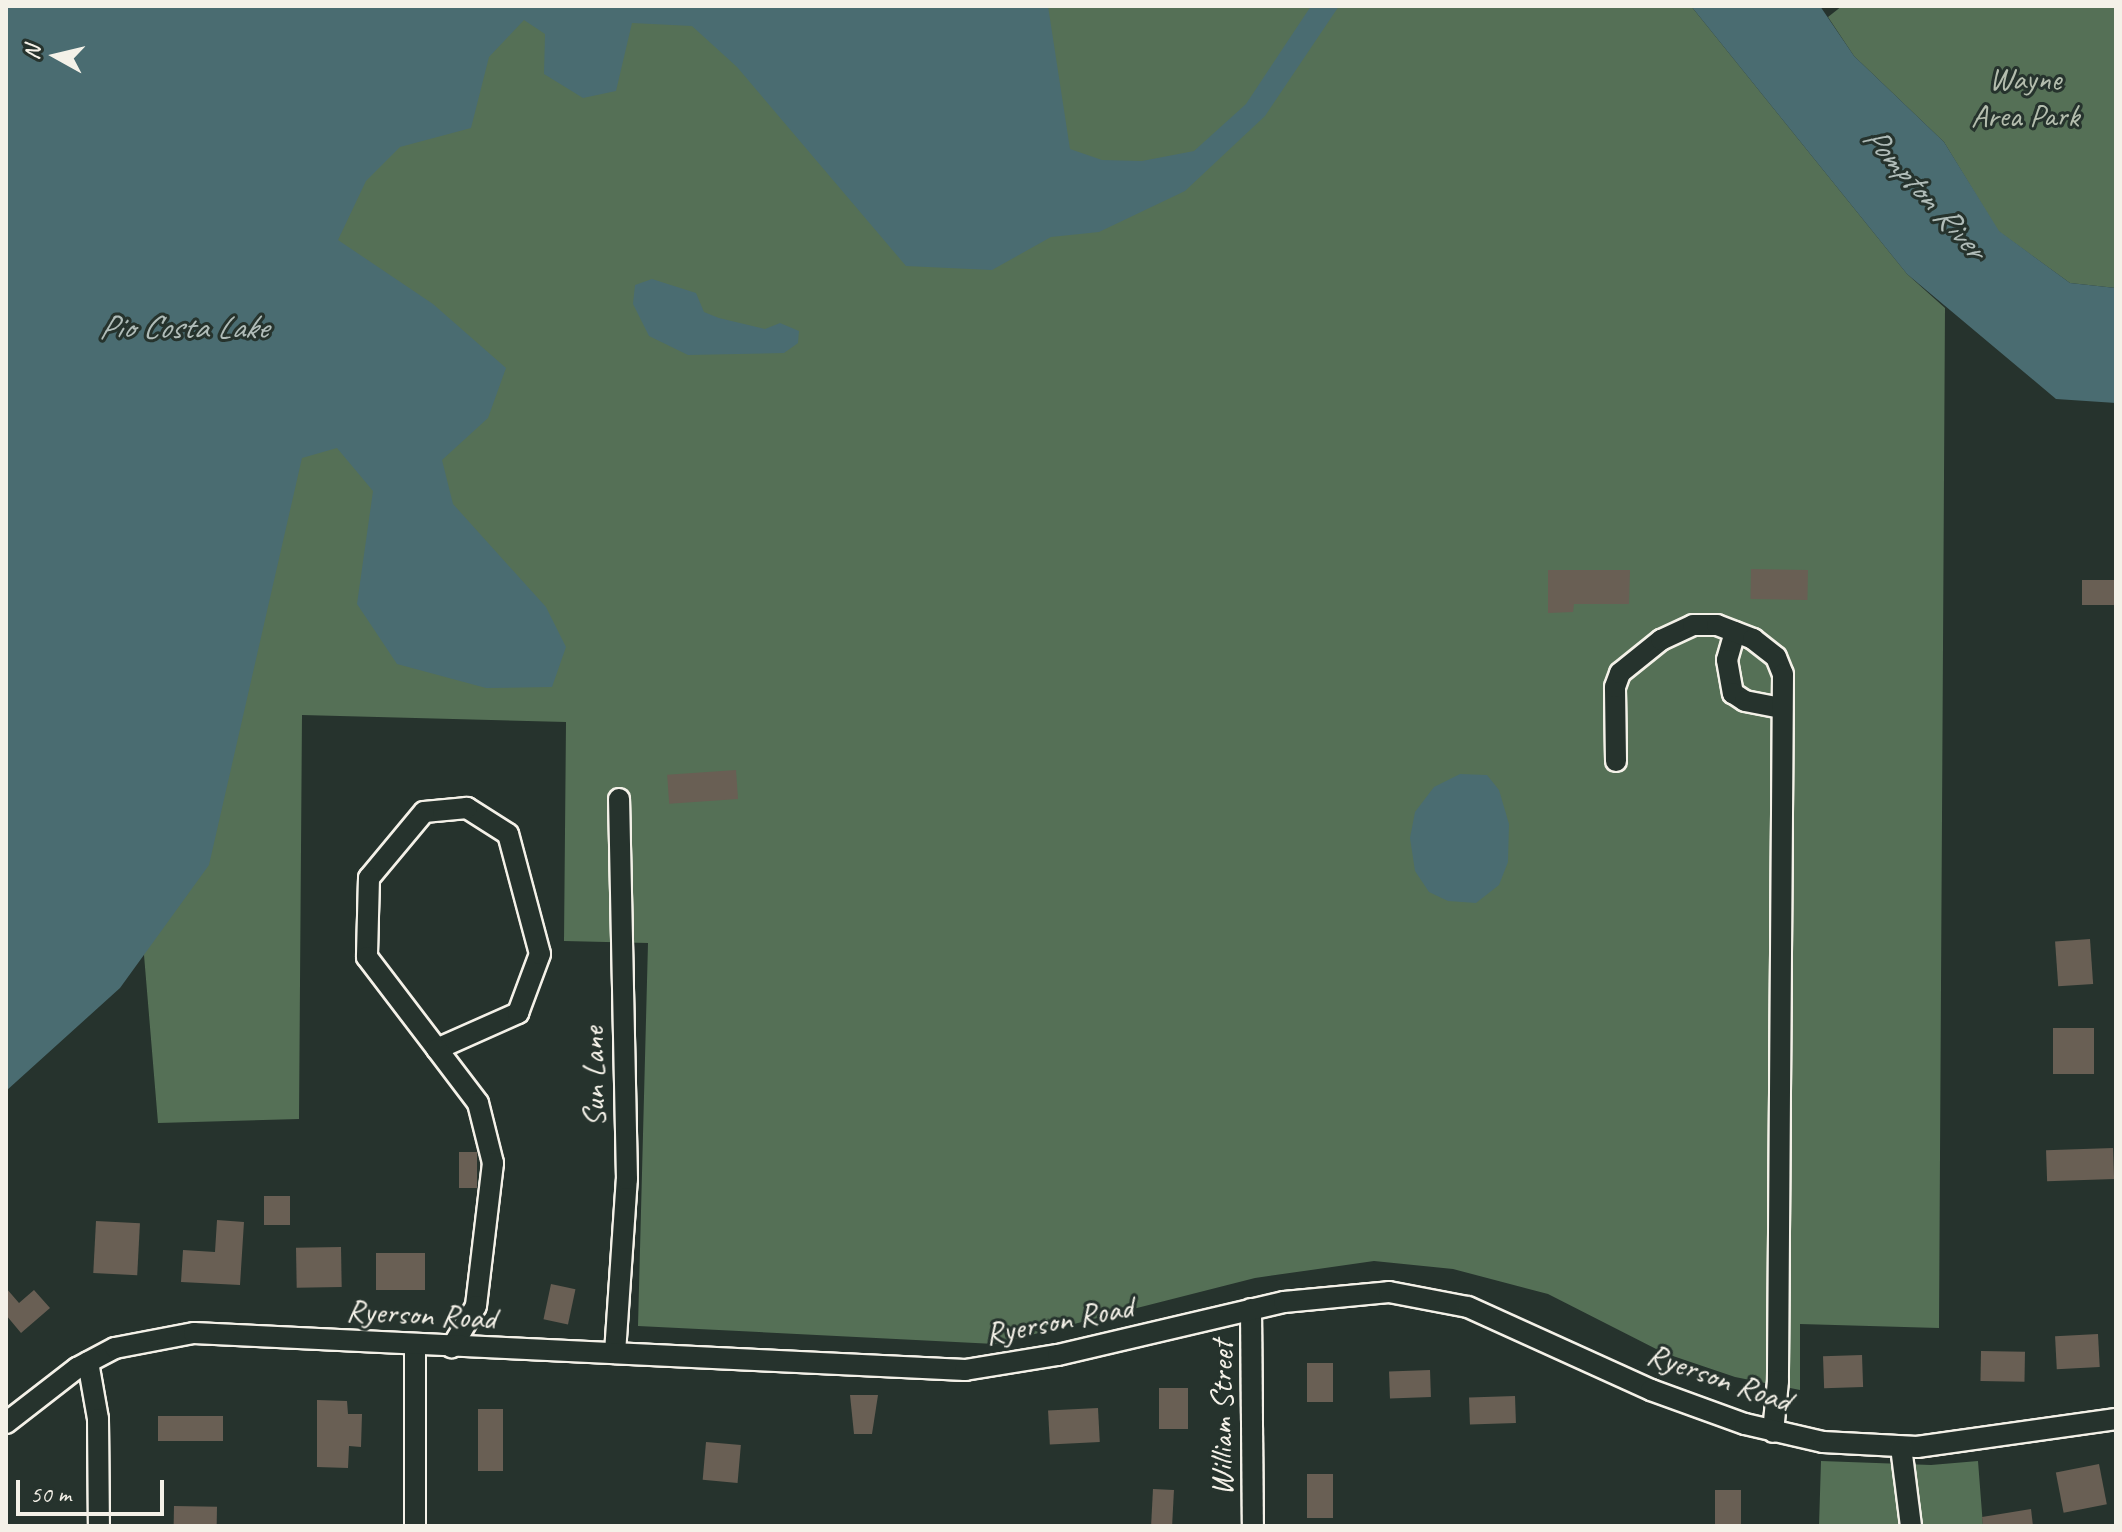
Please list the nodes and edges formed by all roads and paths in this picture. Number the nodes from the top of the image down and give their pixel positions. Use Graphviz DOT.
graph roads {
  1 [pos="1735,632"];
  2 [pos="1782,708"];
  3 [pos="1616,761"];
  4 [pos="619,799"];
  5 [pos="437,1049"];
  6 [pos="1251,1309"];
  7 [pos="415,1346"];
  8 [pos="452,1347"];
  9 [pos="615,1353"];
  10 [pos="88,1362"];
  11 [pos="2116,1419"];
  12 [pos="6,1423"];
  13 [pos="1773,1432"];
  14 [pos="1901,1447"];
  15 [pos="99,1526"];
  16 [pos="415,1526"];
  17 [pos="1253,1526"];
  18 [pos="1911,1526"];
  1 -- 2 [label="street"];
  1 -- 2 [label="street"];
  1 -- 3 [label="street"];
  2 -- 13 [label="street"];
  4 -- 9 [label="street, Sun Lane"];
  5 -- 5 [label="street"];
  5 -- 8 [label="street"];
  6 -- 9 [label="street, Ryerson Road"];
  6 -- 13 [label="street, Ryerson Road"];
  6 -- 17 [label="street, William Street"];
  7 -- 8 [label="street, Ryerson Road"];
  7 -- 10 [label="street, Ryerson Road"];
  7 -- 16 [label="street"];
  8 -- 9 [label="street, Ryerson Road"];
  10 -- 12 [label="street, Ryerson Road"];
  10 -- 15 [label="street"];
  11 -- 14 [label="street, Ryerson Road"];
  13 -- 14 [label="street, Ryerson Road"];
  14 -- 18 [label="street"];
}
